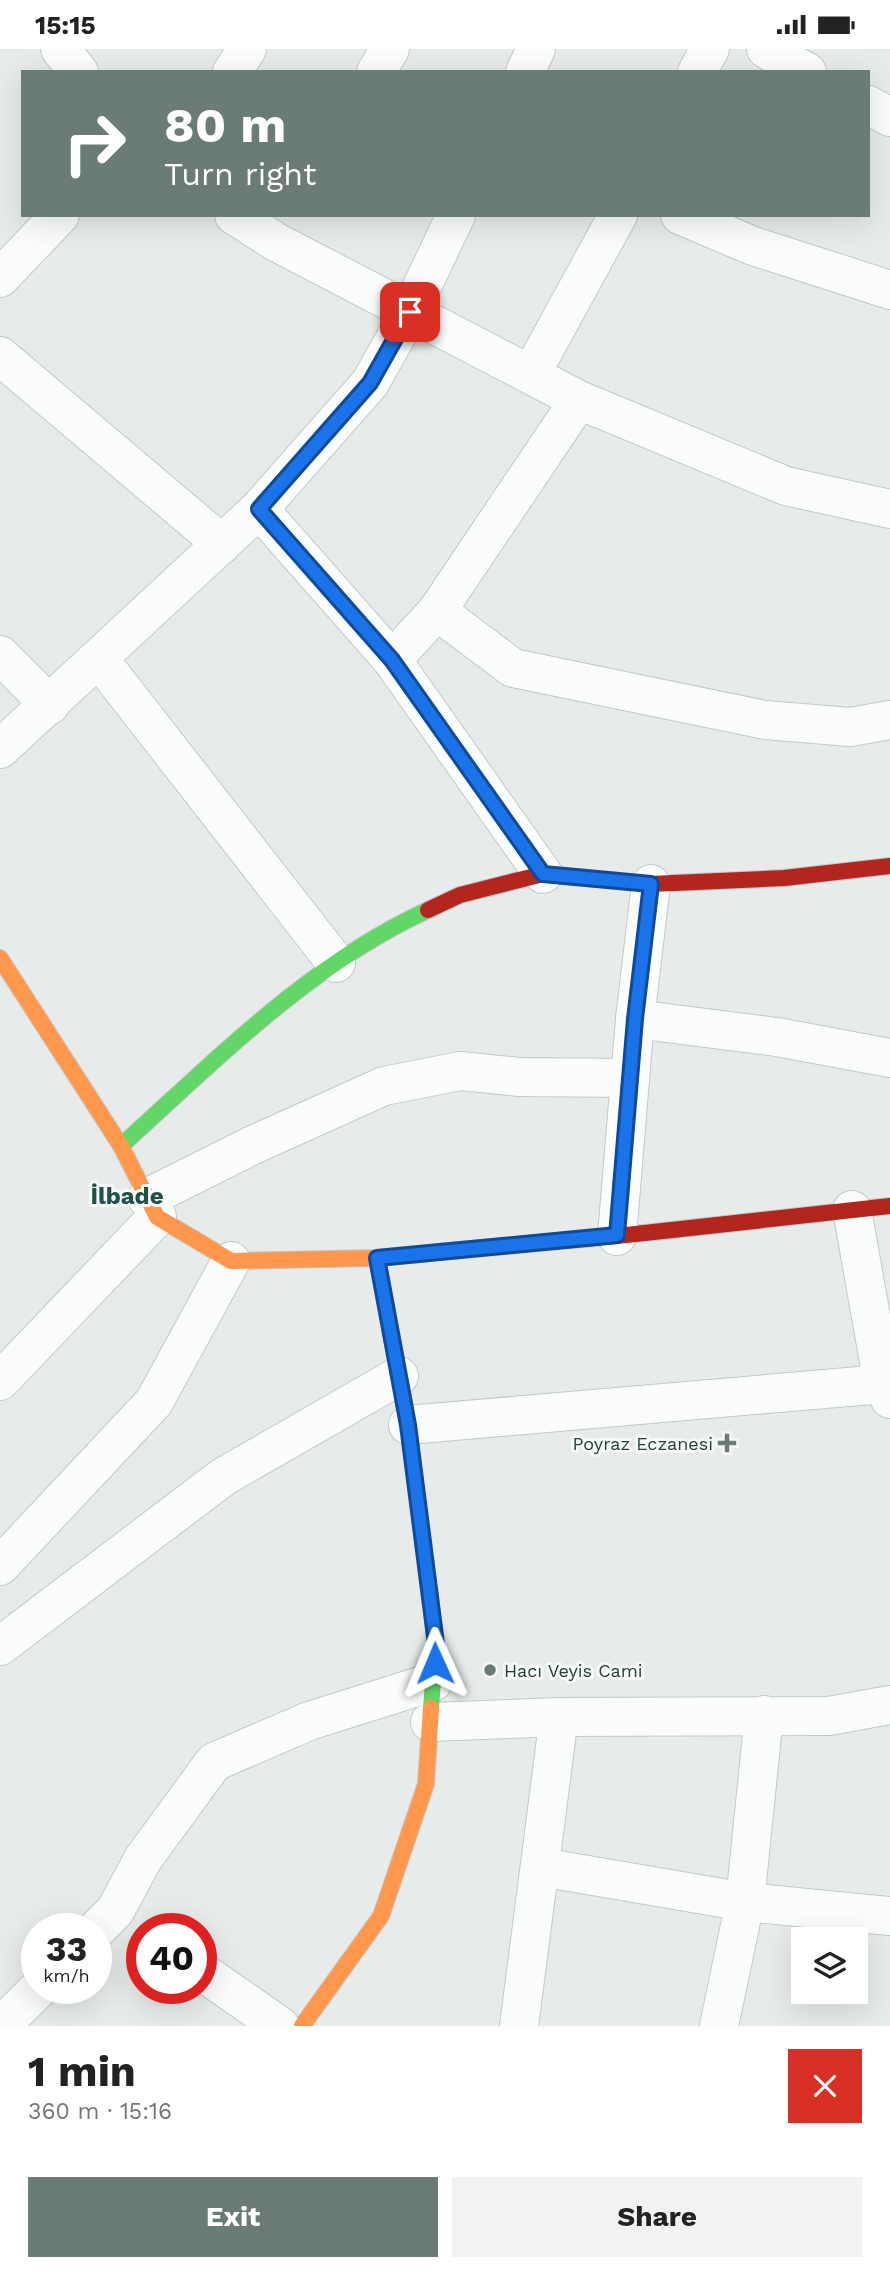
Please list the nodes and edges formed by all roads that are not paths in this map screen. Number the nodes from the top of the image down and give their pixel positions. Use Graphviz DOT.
graph roads {
  1 [pos="60,49"];
  2 [pos="247,49"];
  3 [pos="390,49"];
  4 [pos="536,49"];
  5 [pos="710,49"];
  6 [pos="766,49"];
  7 [pos="77,70"];
  8 [pos="233,70"];
  9 [pos="377,70"];
  10 [pos="526,70"];
  11 [pos="698,70"];
  12 [pos="803,70"];
  13 [pos="58,217"];
  14 [pos="241,217"];
  15 [pos="455,217"];
  16 [pos="617,217"];
  17 [pos="685,217"];
  18 [pos="284,229"];
  19 [pos="0,278"];
  20 [pos="890,290"];
  21 [pos="410,312"];
  22 [pos="0,356"];
  23 [pos="531,374"];
  24 [pos="579,400"];
  25 [pos="259,509"];
  26 [pos="890,509"];
  27 [pos="222,544"];
  28 [pos="437,611"];
  29 [pos="0,655"];
  30 [pos="99,659"];
  31 [pos="392,660"];
  32 [pos="50,705"];
  33 [pos="890,720"];
  34 [pos="0,749"];
  35 [pos="890,866"];
  36 [pos="543,874"];
  37 [pos="651,884"];
  38 [pos="0,958"];
  39 [pos="336,963"];
  40 [pos="635,1019"];
  41 [pos="890,1058"];
  42 [pos="630,1078"];
  43 [pos="121,1146"];
  44 [pos="890,1206"];
  45 [pos="152,1207"];
  46 [pos="852,1210"];
  47 [pos="617,1235"];
  48 [pos="377,1258"];
  49 [pos="231,1261"];
  50 [pos="399,1376"];
  51 [pos="0,1381"];
  52 [pos="887,1392"];
  53 [pos="408,1425"];
  54 [pos="0,1566"];
  55 [pos="0,1646"];
  56 [pos="433,1682"];
  57 [pos="890,1705"];
  58 [pos="764,1715"];
  59 [pos="559,1717"];
  60 [pos="430,1722"];
  61 [pos="541,1867"];
  62 [pos="745,1902"];
  63 [pos="890,1916"];
  64 [pos="118,1923"];
  65 [pos="217,1982"];
  66 [pos="280,2026"];
  67 [pos="302,2026"];
  68 [pos="519,2026"];
  69 [pos="719,2026"];
  1 -- 7 [label="street"];
  2 -- 8 [label="street"];
  3 -- 9 [label="street"];
  4 -- 10 [label="street"];
  5 -- 11 [label="street"];
  6 -- 12 [label="street"];
  13 -- 19 [label="street"];
  14 -- 18 [label="street"];
  15 -- 21 [label="street"];
  16 -- 23 [label="street"];
  17 -- 20 [label="street"];
  18 -- 21 [label="street"];
  21 -- 23 [label="street"];
  21 -- 25 [label="street"];
  22 -- 27 [label="street"];
  23 -- 24 [label="street"];
  24 -- 26 [label="street"];
  24 -- 28 [label="street"];
  25 -- 27 [label="street"];
  25 -- 31 [label="street"];
  27 -- 30 [label="street"];
  28 -- 31 [label="street"];
  28 -- 33 [label="street"];
  29 -- 32 [label="street"];
  30 -- 32 [label="street"];
  30 -- 39 [label="street"];
  31 -- 36 [label="street"];
  32 -- 34 [label="street"];
  35 -- 37 [label="street"];
  36 -- 37 [label="street"];
  36 -- 39 [label="street"];
  37 -- 40 [label="street"];
  38 -- 43 [label="street"];
  39 -- 43 [label="street"];
  40 -- 41 [label="street"];
  40 -- 42 [label="street"];
  42 -- 45 [label="street"];
  42 -- 47 [label="street"];
  43 -- 45 [label="street"];
  44 -- 46 [label="street"];
  45 -- 49 [label="street"];
  45 -- 51 [label="street"];
  46 -- 47 [label="street"];
  46 -- 52 [label="street"];
  47 -- 48 [label="street"];
  48 -- 49 [label="street"];
  48 -- 50 [label="street"];
  49 -- 54 [label="street"];
  50 -- 53 [label="street"];
  50 -- 55 [label="street"];
  52 -- 53 [label="street"];
  53 -- 56 [label="street"];
  56 -- 60 [label="street"];
  56 -- 64 [label="street"];
  57 -- 58 [label="street"];
  58 -- 59 [label="street"];
  58 -- 62 [label="street"];
  59 -- 60 [label="street"];
  59 -- 61 [label="street"];
  60 -- 67 [label="street"];
  61 -- 62 [label="street"];
  61 -- 68 [label="street"];
  62 -- 63 [label="street"];
  62 -- 69 [label="street"];
  65 -- 66 [label="street"];
}
